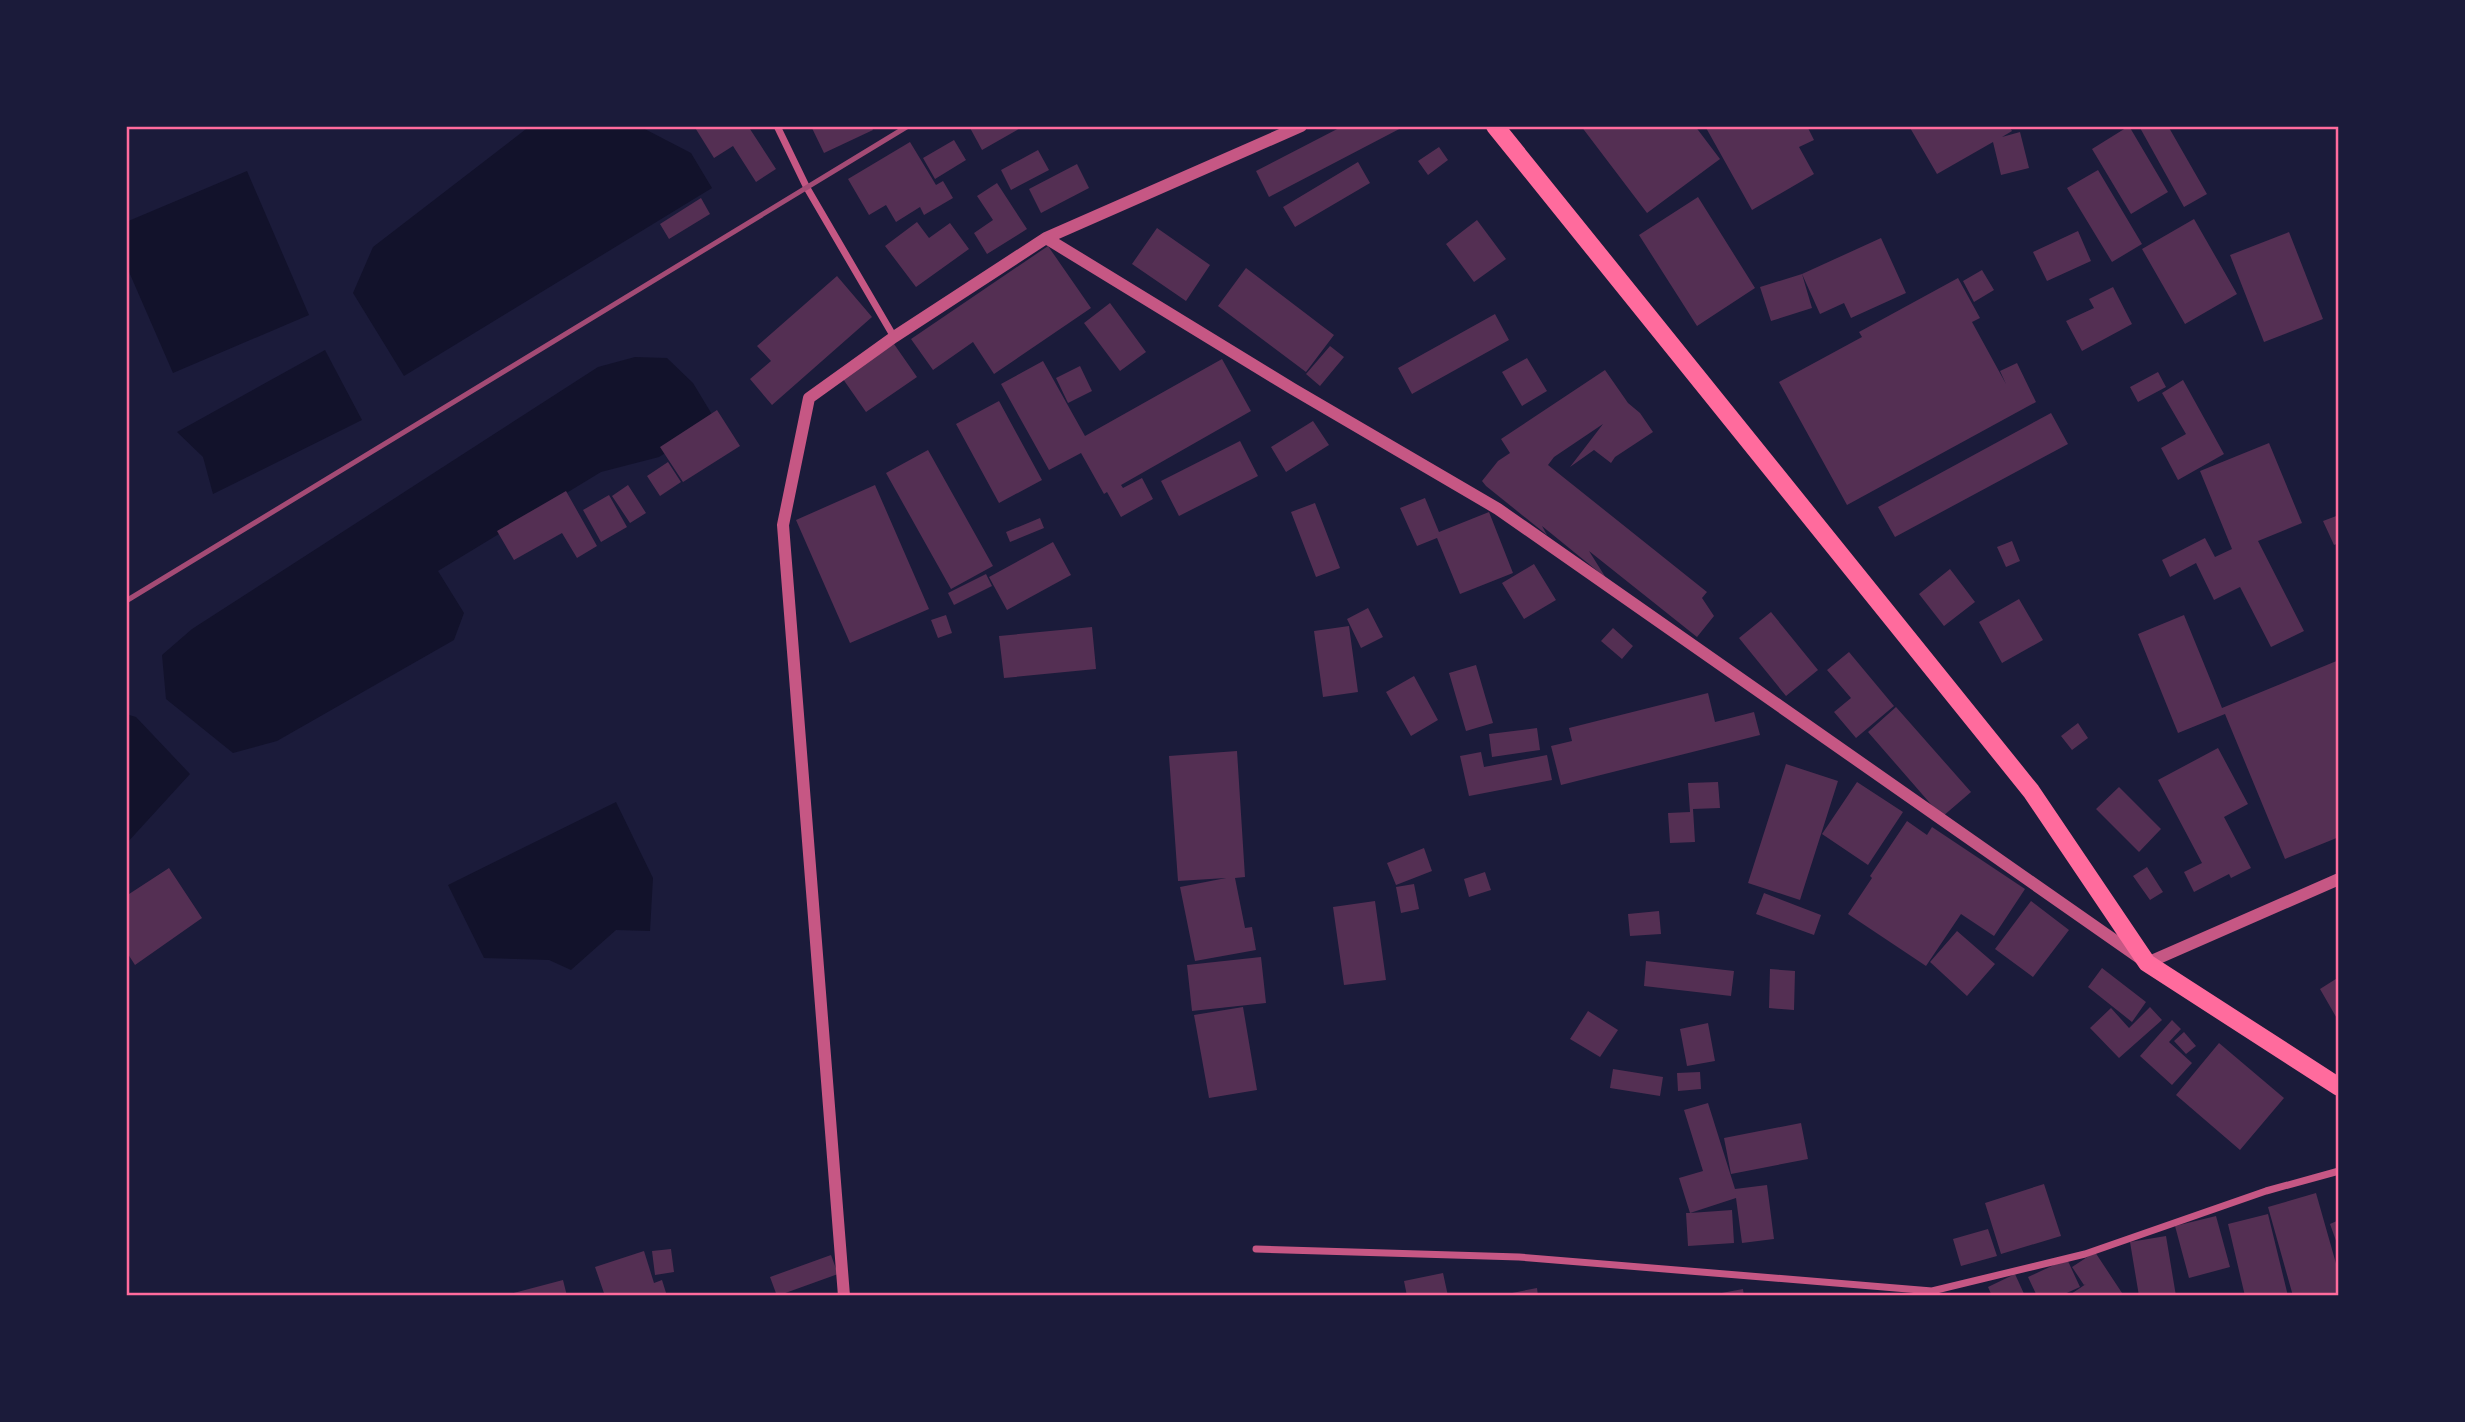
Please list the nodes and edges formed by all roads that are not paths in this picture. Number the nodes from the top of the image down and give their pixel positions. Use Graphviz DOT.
graph roads {
  1 [pos="777,126"];
  2 [pos="1301,126"];
  3 [pos="1495,126"];
  4 [pos="1046,238"];
  5 [pos="894,337"];
  6 [pos="2339,879"];
  7 [pos="2147,963"];
  8 [pos="2339,1087"];
  9 [pos="2339,1171"];
  10 [pos="1256,1250"];
  11 [pos="1932,1294"];
  12 [pos="844,1296"];
  1 -- 5 [label="street"];
  2 -- 4 [label="street"];
  3 -- 7 [label="main road"];
  4 -- 5 [label="street"];
  4 -- 7 [label="street"];
  5 -- 12 [label="street"];
  6 -- 7 [label="street"];
  7 -- 8 [label="main road"];
  9 -- 11 [label="street"];
  10 -- 11 [label="street"];
}
